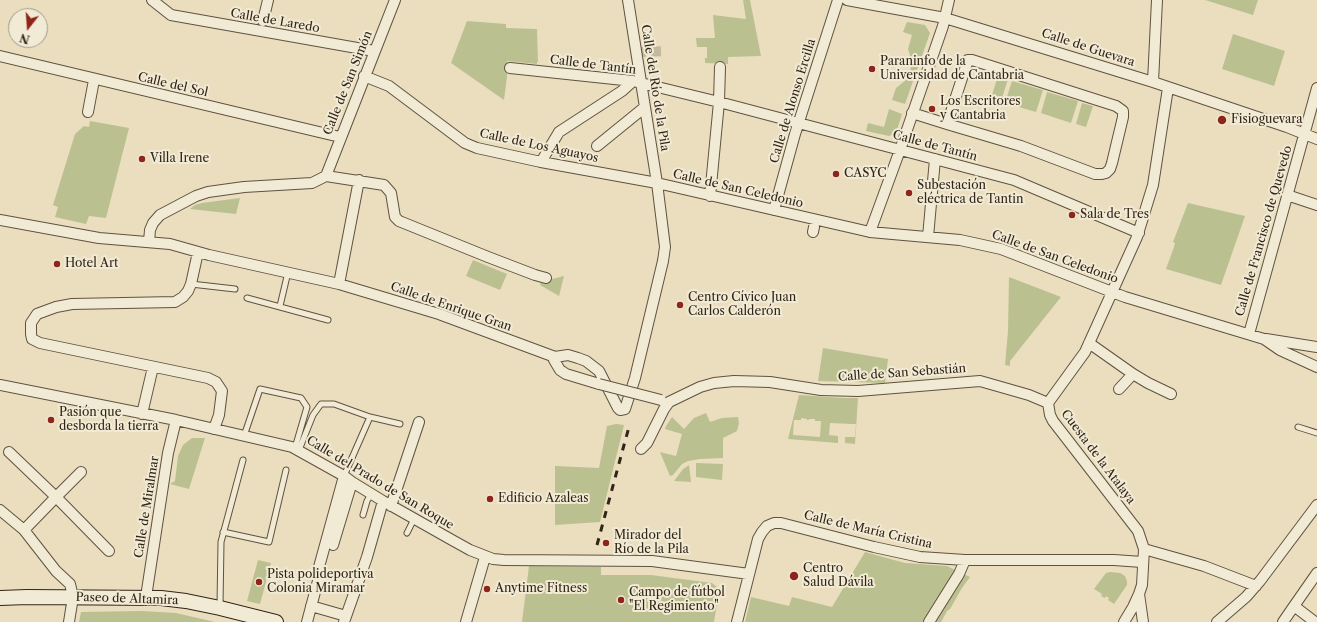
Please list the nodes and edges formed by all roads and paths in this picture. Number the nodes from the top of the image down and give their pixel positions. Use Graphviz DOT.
graph roads {
  1 [pos="152,0"];
  2 [pos="268,0"];
  3 [pos="395,0"];
  4 [pos="628,0"];
  5 [pos="838,0"];
  6 [pos="847,0"];
  7 [pos="949,0"];
  8 [pos="1157,0"];
  9 [pos="945,18"];
  10 [pos="263,21"];
  11 [pos="374,51"];
  12 [pos="0,56"];
  13 [pos="720,67"];
  14 [pos="510,68"];
  15 [pos="364,76"];
  16 [pos="94,80"];
  17 [pos="1153,82"];
  18 [pos="637,83"];
  19 [pos="1168,88"];
  20 [pos="1317,88"];
  21 [pos="719,102"];
  22 [pos="645,107"];
  23 [pos="88,112"];
  24 [pos="912,113"];
  25 [pos="799,123"];
  26 [pos="947,124"];
  27 [pos="1305,135"];
  28 [pos="340,137"];
  29 [pos="1317,139"];
  30 [pos="597,146"];
  31 [pos="900,150"];
  32 [pos="935,159"];
  33 [pos="541,162"];
  34 [pos="326,176"];
  35 [pos="359,180"];
  36 [pos="656,183"];
  37 [pos="1287,195"];
  38 [pos="710,196"];
  39 [pos="1317,204"];
  40 [pos="774,210"];
  41 [pos="0,220"];
  42 [pos="870,232"];
  43 [pos="1139,233"];
  44 [pos="928,237"];
  45 [pos="149,242"];
  46 [pos="198,252"];
  47 [pos="288,272"];
  48 [pos="546,278"];
  49 [pos="191,284"];
  50 [pos="339,284"];
  51 [pos="235,289"];
  52 [pos="1112,292"];
  53 [pos="247,298"];
  54 [pos="280,306"];
  55 [pos="328,320"];
  56 [pos="1249,334"];
  57 [pos="1264,339"];
  58 [pos="1089,343"];
  59 [pos="1317,347"];
  60 [pos="555,357"];
  61 [pos="153,366"];
  62 [pos="1317,367"];
  63 [pos="1132,374"];
  64 [pos="0,386"];
  65 [pos="1119,389"];
  66 [pos="1171,394"];
  67 [pos="665,401"];
  68 [pos="1048,403"];
  69 [pos="142,414"];
  70 [pos="370,417"];
  71 [pos="176,420"];
  72 [pos="419,422"];
  73 [pos="400,424"];
  74 [pos="1298,426"];
  75 [pos="214,429"];
  76 [pos="1317,434"];
  77 [pos="244,436"];
  78 [pos="297,449"];
  79 [pos="641,449"];
  80 [pos="9,452"];
  81 [pos="243,460"];
  82 [pos="286,470"];
  83 [pos="81,472"];
  84 [pos="348,479"];
  85 [pos="371,494"];
  86 [pos="56,498"];
  87 [pos="387,504"];
  88 [pos="1317,505"];
  89 [pos="0,510"];
  90 [pos="363,515"];
  91 [pos="414,519"];
  92 [pos="24,530"];
  93 [pos="223,532"];
  94 [pos="406,533"];
  95 [pos="1144,549"];
  96 [pos="109,551"];
  97 [pos="485,557"];
  98 [pos="965,560"];
  99 [pos="1142,562"];
  100 [pos="1317,573"];
  101 [pos="748,574"];
  102 [pos="1256,586"];
  103 [pos="1139,594"];
  104 [pos="73,597"];
  105 [pos="0,598"];
  106 [pos="146,598"];
  107 [pos="311,606"];
  108 [pos="1294,606"];
  109 [pos="220,608"];
  110 [pos="345,619"];
  111 [pos="1221,621"];
  112 [pos="69,622"];
  113 [pos="276,622"];
  114 [pos="307,622"];
  115 [pos="466,622"];
  116 [pos="737,622"];
  117 [pos="929,622"];
  118 [pos="1124,622"];
  119 [pos="1143,622"];
  120 [pos="1283,622"];
  121 [pos="1315,622"];
  1 -- 11 [label="street, Calle de Laredo"];
  2 -- 10 [label="street"];
  3 -- 11 [label="street, Calle de San Simón"];
  4 -- 18 [label="street, Calle del Río de la Pila"];
  5 -- 25 [label="street, Calle de Alonso Ercilla"];
  6 -- 9 [label="street, Calle de Guevara"];
  7 -- 9 [label="street"];
  8 -- 17 [label="street"];
  9 -- 17 [label="street, Calle de Guevara"];
  9 -- 24 [label="street"];
  11 -- 15 [label="street, Calle de San Simón"];
  12 -- 16 [label="street, Calle del Sol"];
  13 -- 21 [label="street"];
  14 -- 18 [label="street, Calle de Tantín"];
  15 -- 28 [label="street, Calle de San Simón"];
  15 -- 33 [label="street, Calle de Los Aguayos"];
  16 -- 23 [label="street"];
  16 -- 28 [label="street, Calle del Sol"];
  17 -- 19 [label="street, Calle de Guevara"];
  18 -- 21 [label="street, Calle de Tantín"];
  18 -- 22 [label="street, Calle del Río de la Pila"];
  18 -- 33 [label="street"];
  19 -- 27 [label="street, Calle de Guevara"];
  19 -- 43 [label="street, Cuesta de la Atalaya"];
  20 -- 27 [label="street, Calle de Francisco de Quevedo"];
  21 -- 25 [label="street, Calle de Tantín"];
  21 -- 38 [label="street"];
  22 -- 30 [label="street"];
  22 -- 36 [label="street, Calle del Río de la Pila"];
  24 -- 26 [label="street"];
  24 -- 31 [label="street"];
  25 -- 31 [label="street, Calle de Tantín"];
  25 -- 40 [label="street, Calle de Alonso Ercilla"];
  26 -- 26 [label="street"];
  27 -- 29 [label="street, Calle de Guevara"];
  27 -- 37 [label="street, Calle de Francisco de Quevedo"];
  28 -- 34 [label="street, Calle de San Simón"];
  31 -- 32 [label="street, Calle de Tantín"];
  31 -- 42 [label="street"];
  32 -- 43 [label="street, Calle de Tantín"];
  32 -- 44 [label="street"];
  33 -- 36 [label="street, Calle de Los Aguayos"];
  34 -- 35 [label="street"];
  34 -- 45 [label="street"];
  35 -- 48 [label="street"];
  35 -- 50 [label="street"];
  36 -- 38 [label="street, Calle de San Celedonio"];
  36 -- 60 [label="street, Calle del Río de la Pila"];
  37 -- 39 [label="street"];
  37 -- 56 [label="street, Calle de Francisco de Quevedo"];
  38 -- 40 [label="street, Calle de San Celedonio"];
  40 -- 42 [label="street, Calle de San Celedonio"];
  41 -- 45 [label="street, Calle de Enrique Gran"];
  42 -- 44 [label="street, Calle de San Celedonio"];
  43 -- 52 [label="street, Cuesta de la Atalaya"];
  44 -- 52 [label="street, Calle de San Celedonio"];
  45 -- 46 [label="street, Calle de Enrique Gran"];
  46 -- 47 [label="street, Calle de Enrique Gran"];
  46 -- 49 [label="street"];
  47 -- 50 [label="street, Calle de Enrique Gran"];
  47 -- 54 [label="lane"];
  49 -- 51 [label="lane"];
  49 -- 61 [label="street"];
  50 -- 60 [label="street, Calle de Enrique Gran"];
  52 -- 56 [label="street, Calle de San Celedonio"];
  52 -- 58 [label="street, Cuesta de la Atalaya"];
  53 -- 54 [label="lane"];
  54 -- 55 [label="lane"];
  56 -- 57 [label="street, Calle de San Celedonio"];
  57 -- 59 [label="street"];
  57 -- 62 [label="street, Calle de San Celedonio"];
  58 -- 63 [label="street"];
  58 -- 68 [label="street, Cuesta de la Atalaya"];
  60 -- 67 [label="street, bridge"];
  61 -- 69 [label="street"];
  61 -- 75 [label="street"];
  63 -- 65 [label="street"];
  63 -- 66 [label="street"];
  64 -- 69 [label="street, Calle del Prado de San Roque"];
  67 -- 68 [label="street, Calle de San Sebastián"];
  67 -- 79 [label="street"];
  68 -- 95 [label="street, Cuesta de la Atalaya"];
  69 -- 71 [label="street, Calle del Prado de San Roque"];
  70 -- 73 [label="lane"];
  70 -- 78 [label="lane"];
  70 -- 84 [label="lane"];
  71 -- 75 [label="street, Calle del Prado de San Roque"];
  71 -- 106 [label="street, Calle de Miralmar"];
  72 -- 87 [label="street"];
  74 -- 76 [label="lane"];
  75 -- 77 [label="street, Calle del Prado de San Roque"];
  77 -- 78 [label="street, Calle del Prado de San Roque"];
  77 -- 78 [label="lane"];
  78 -- 84 [label="street, Calle del Prado de San Roque"];
  80 -- 86 [label="street"];
  81 -- 93 [label="lane"];
  82 -- 93 [label="lane"];
  83 -- 86 [label="street"];
  84 -- 85 [label="street, Calle del Prado de San Roque"];
  84 -- 107 [label="street"];
  85 -- 87 [label="street, Calle del Prado de San Roque"];
  85 -- 90 [label="lane"];
  86 -- 92 [label="street"];
  86 -- 96 [label="street"];
  87 -- 91 [label="street, Calle del Prado de San Roque"];
  87 -- 110 [label="street"];
  88 -- 102 [label="street"];
  89 -- 92 [label="street"];
  91 -- 94 [label="lane"];
  91 -- 97 [label="street, Calle del Prado de San Roque"];
  92 -- 104 [label="street"];
  93 -- 109 [label="lane"];
  95 -- 99 [label="street, Cuesta de la Atalaya"];
  95 -- 102 [label="street"];
  97 -- 101 [label="street, Calle del Prado de San Roque"];
  97 -- 115 [label="street"];
  98 -- 99 [label="street, Calle de María Cristina"];
  98 -- 101 [label="street, Calle de María Cristina"];
  98 -- 117 [label="street"];
  99 -- 103 [label="street, Cuesta de la Atalaya"];
  100 -- 108 [label="street"];
  101 -- 116 [label="street"];
  102 -- 111 [label="street"];
  103 -- 118 [label="street, Cuesta de la Atalaya"];
  103 -- 119 [label="street, Cuesta de la Atalaya"];
  104 -- 105 [label="main road, Paseo de Altamira"];
  104 -- 106 [label="main road, Paseo de Altamira"];
  104 -- 112 [label="street"];
  106 -- 109 [label="main road, Paseo de Altamira"];
  107 -- 110 [label="street"];
  107 -- 114 [label="street"];
  108 -- 120 [label="street"];
  108 -- 121 [label="street"];
  109 -- 113 [label="main road, Paseo de Altamira"];
}
